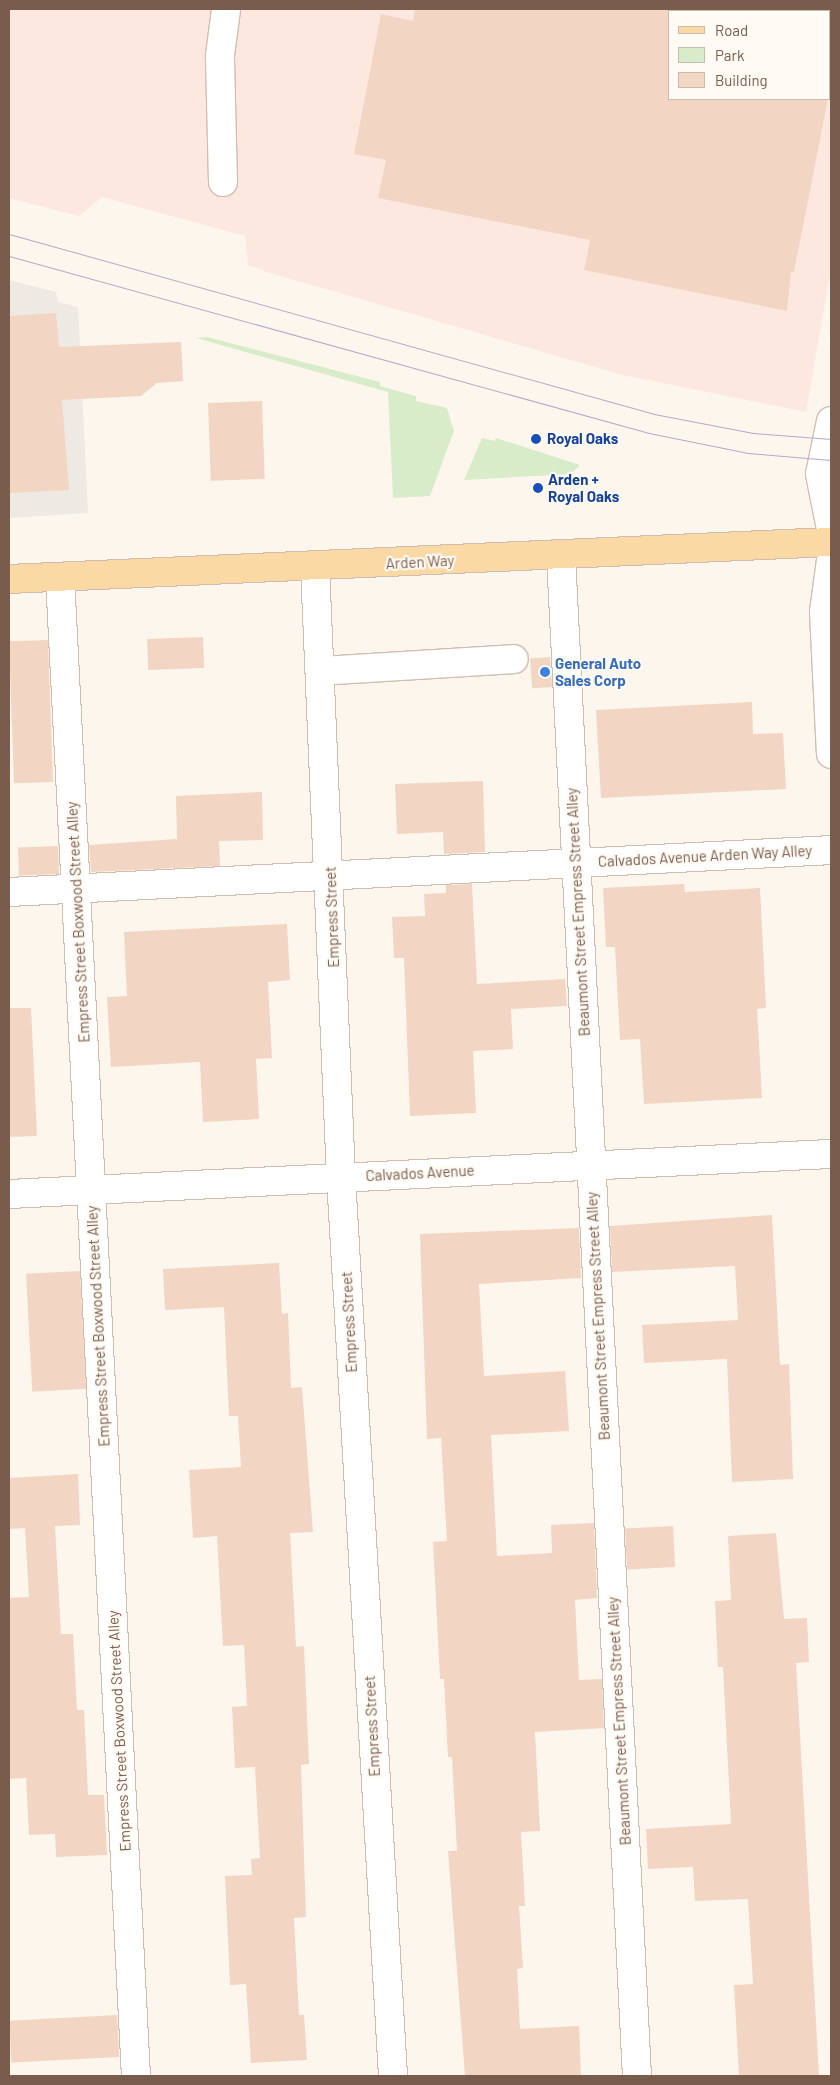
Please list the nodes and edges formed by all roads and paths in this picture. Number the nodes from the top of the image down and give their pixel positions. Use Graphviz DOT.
graph roads {
  1 [pos="226,10"];
  2 [pos="223,182"];
  3 [pos="831,420"];
  4 [pos="831,530"];
  5 [pos="831,542"];
  6 [pos="561,556"];
  7 [pos="831,560"];
  8 [pos="315,566"];
  9 [pos="60,576"];
  10 [pos="9,579"];
  11 [pos="514,659"];
  12 [pos="320,671"];
  13 [pos="829,677"];
  14 [pos="831,754"];
  15 [pos="831,850"];
  16 [pos="575,863"];
  17 [pos="330,878"];
  18 [pos="76,889"];
  19 [pos="9,892"];
  20 [pos="831,1154"];
  21 [pos="590,1165"];
  22 [pos="341,1177"];
  23 [pos="92,1190"];
  24 [pos="9,1194"];
  25 [pos="136,2076"];
  26 [pos="393,2076"];
  27 [pos="637,2076"];
  1 -- 2 [label="street"];
  3 -- 4 [label="street"];
  5 -- 6 [label="main road, Arden Way"];
  6 -- 8 [label="main road, Arden Way"];
  6 -- 16 [label="street, Beaumont Street Empress Street Alley"];
  7 -- 13 [label="street"];
  8 -- 9 [label="main road, Arden Way"];
  8 -- 12 [label="street, Empress Street"];
  9 -- 10 [label="main road, Arden Way"];
  9 -- 18 [label="street, Empress Street Boxwood Street Alley"];
  11 -- 12 [label="street"];
  12 -- 17 [label="street, Empress Street"];
  13 -- 14 [label="street"];
  15 -- 16 [label="street, Calvados Avenue Arden Way Alley"];
  16 -- 17 [label="street, Calvados Avenue Arden Way Alley"];
  16 -- 21 [label="street, Beaumont Street Empress Street Alley"];
  17 -- 18 [label="street, Calvados Avenue Arden Way Alley"];
  17 -- 22 [label="street, Empress Street"];
  18 -- 19 [label="street, Calvados Avenue Arden Way Alley"];
  18 -- 23 [label="street, Empress Street Boxwood Street Alley"];
  20 -- 21 [label="street, Calvados Avenue"];
  21 -- 22 [label="street, Calvados Avenue"];
  21 -- 27 [label="street, Beaumont Street Empress Street Alley"];
  22 -- 23 [label="street, Calvados Avenue"];
  22 -- 26 [label="street, Empress Street"];
  23 -- 24 [label="street, Calvados Avenue"];
  23 -- 25 [label="street, Empress Street Boxwood Street Alley"];
}
